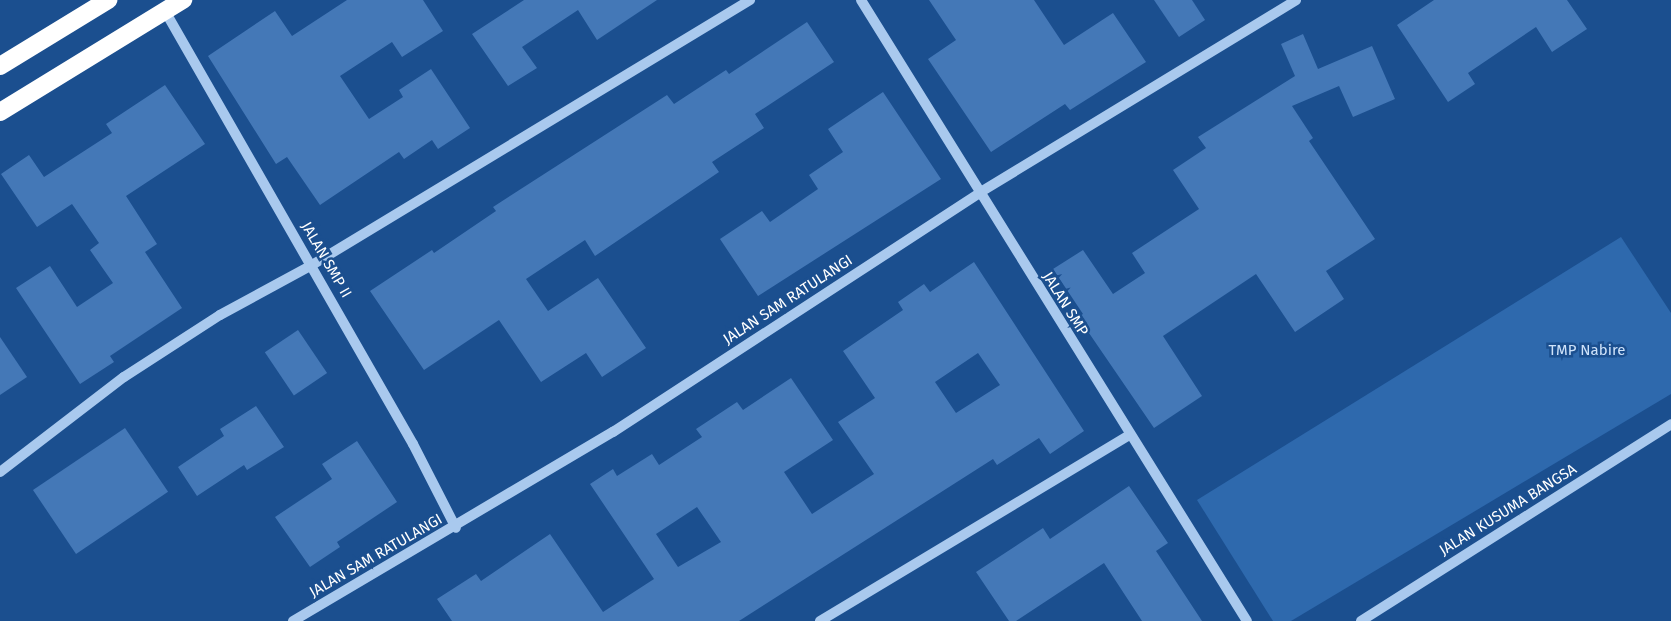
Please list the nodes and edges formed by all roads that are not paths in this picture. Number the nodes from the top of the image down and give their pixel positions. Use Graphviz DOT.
graph roads {
  1 [pos="108,0"];
  2 [pos="183,0"];
  3 [pos="750,0"];
  4 [pos="861,0"];
  5 [pos="1296,0"];
  6 [pos="165,11"];
  7 [pos="0,66"];
  8 [pos="0,112"];
  9 [pos="979,193"];
  10 [pos="312,265"];
  11 [pos="1671,424"];
  12 [pos="1130,435"];
  13 [pos="0,472"];
  14 [pos="456,528"];
  15 [pos="293,621"];
  16 [pos="820,621"];
  17 [pos="1247,621"];
  18 [pos="1361,621"];
  1 -- 7 [label="highway"];
  2 -- 6 [label="highway"];
  3 -- 10 [label="street"];
  4 -- 9 [label="street, JALAN SMP"];
  5 -- 9 [label="street, JALAN SAM RATULANGI"];
  6 -- 8 [label="highway"];
  6 -- 10 [label="street, JALAN SMP II"];
  9 -- 12 [label="street, JALAN SMP"];
  9 -- 14 [label="street, JALAN SAM RATULANGI"];
  10 -- 13 [label="street"];
  10 -- 14 [label="street, JALAN SMP II"];
  11 -- 18 [label="street, JALAN KUSUMA BANGSA"];
  12 -- 16 [label="street"];
  12 -- 17 [label="street, JALAN SMP"];
  14 -- 15 [label="street, JALAN SAM RATULANGI"];
}
